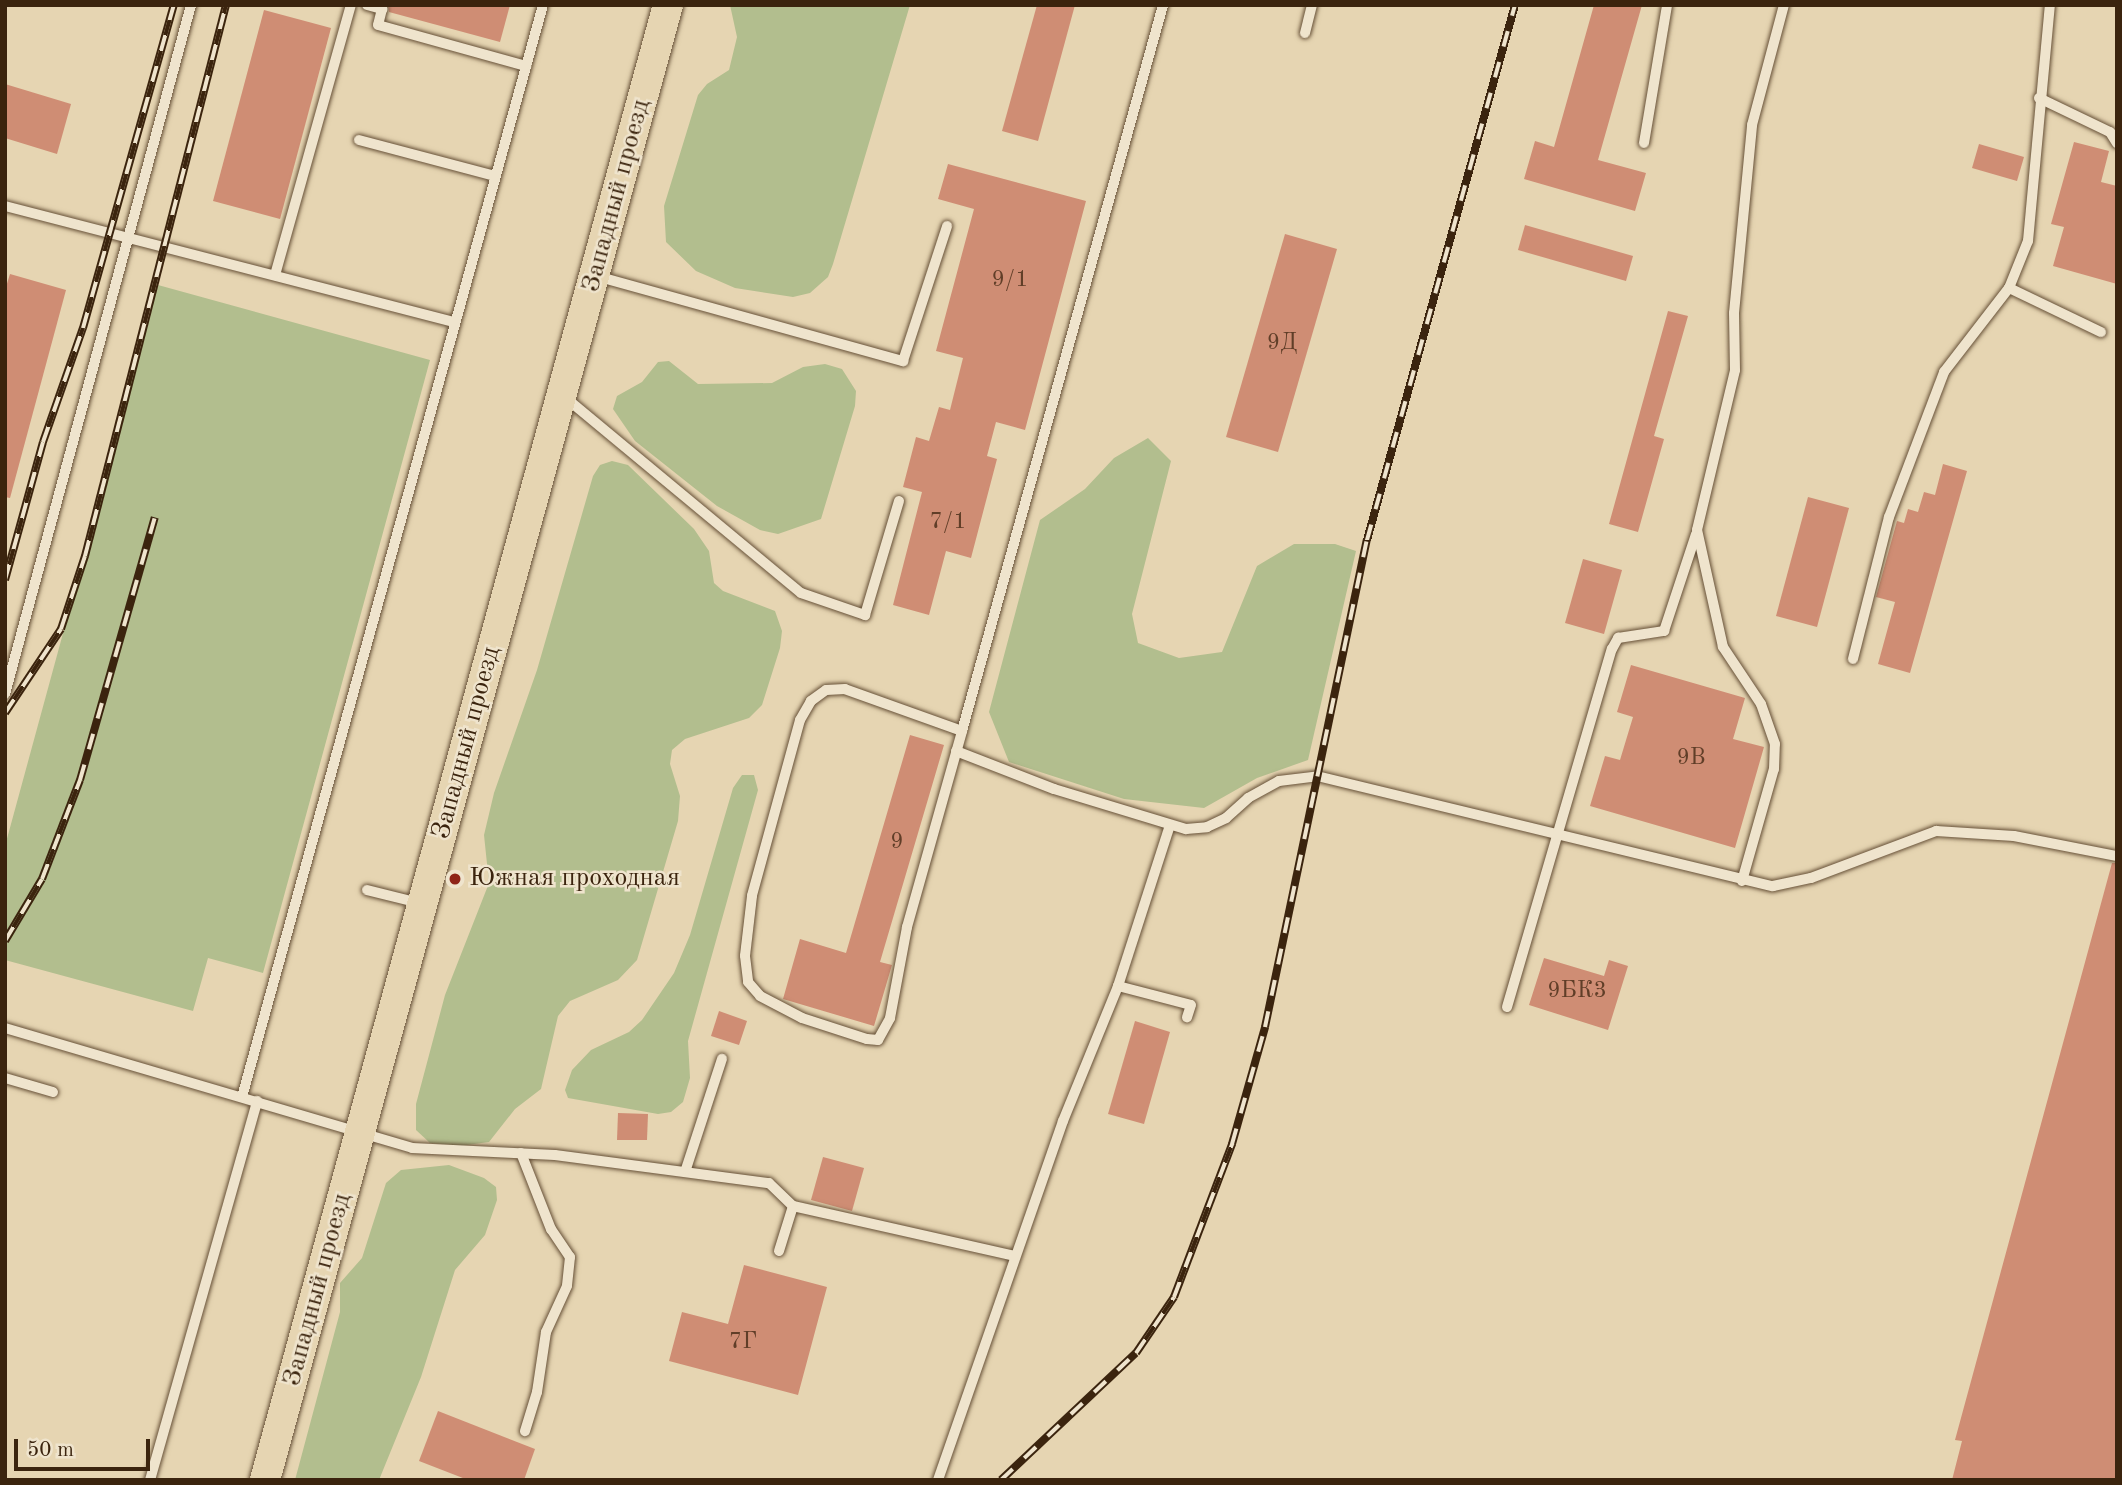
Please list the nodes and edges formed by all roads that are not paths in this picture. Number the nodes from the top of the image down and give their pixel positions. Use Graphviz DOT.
graph roads {
  1 [pos="191,5"];
  2 [pos="351,5"];
  3 [pos="367,5"];
  4 [pos="543,5"];
  5 [pos="668,5"];
  6 [pos="1163,5"];
  7 [pos="1312,5"];
  8 [pos="1667,5"];
  9 [pos="1784,5"];
  10 [pos="2050,5"];
  11 [pos="1305,33"];
  12 [pos="526,65"];
  13 [pos="2039,98"];
  14 [pos="359,140"];
  15 [pos="2117,142"];
  16 [pos="1644,143"];
  17 [pos="495,176"];
  18 [pos="5,206"];
  19 [pos="947,226"];
  20 [pos="126,236"];
  21 [pos="275,275"];
  22 [pos="595,275"];
  23 [pos="2009,288"];
  24 [pos="454,322"];
  25 [pos="2101,332"];
  26 [pos="562,396"];
  27 [pos="899,501"];
  28 [pos="1697,530"];
  29 [pos="1853,659"];
  30 [pos="5,694"];
  31 [pos="962,731"];
  32 [pos="956,751"];
  33 [pos="1170,825"];
  34 [pos="1556,835"];
  35 [pos="2117,856"];
  36 [pos="1742,881"];
  37 [pos="367,890"];
  38 [pos="423,904"];
  39 [pos="1118,986"];
  40 [pos="1507,1007"];
  41 [pos="1186,1017"];
  42 [pos="5,1028"];
  43 [pos="722,1059"];
  44 [pos="5,1078"];
  45 [pos="53,1093"];
  46 [pos="242,1097"];
  47 [pos="257,1101"];
  48 [pos="361,1131"];
  49 [pos="521,1153"];
  50 [pos="685,1169"];
  51 [pos="793,1206"];
  52 [pos="779,1251"];
  53 [pos="1014,1256"];
  54 [pos="525,1430"];
  55 [pos="150,1480"];
  56 [pos="265,1480"];
  57 [pos="938,1480"];
  1 -- 20 [label="lane"];
  2 -- 21 [label="lane"];
  3 -- 12 [label="lane"];
  4 -- 12 [label="lane"];
  5 -- 22 [label="main road, Западный проезд"];
  6 -- 31 [label="lane"];
  7 -- 11 [label="lane"];
  8 -- 16 [label="lane"];
  9 -- 28 [label="lane"];
  10 -- 13 [label="lane"];
  12 -- 17 [label="lane"];
  13 -- 15 [label="lane"];
  13 -- 23 [label="lane"];
  14 -- 17 [label="lane"];
  17 -- 24 [label="lane"];
  18 -- 20 [label="lane"];
  19 -- 22 [label="lane"];
  20 -- 21 [label="lane"];
  20 -- 30 [label="lane"];
  21 -- 24 [label="lane"];
  22 -- 26 [label="main road, Западный проезд"];
  23 -- 25 [label="lane"];
  23 -- 29 [label="lane"];
  24 -- 46 [label="lane"];
  26 -- 27 [label="lane"];
  26 -- 38 [label="main road, Западный проезд"];
  28 -- 34 [label="lane"];
  28 -- 36 [label="lane"];
  31 -- 32 [label="lane"];
  31 -- 32 [label="lane"];
  32 -- 33 [label="lane"];
  33 -- 34 [label="lane"];
  33 -- 39 [label="lane"];
  34 -- 36 [label="lane"];
  34 -- 40 [label="lane"];
  35 -- 36 [label="lane"];
  37 -- 38 [label="lane"];
  38 -- 48 [label="main road, Западный проезд"];
  39 -- 41 [label="lane"];
  39 -- 53 [label="lane"];
  42 -- 46 [label="lane"];
  43 -- 50 [label="lane"];
  44 -- 45 [label="lane"];
  46 -- 47 [label="lane"];
  47 -- 48 [label="lane"];
  47 -- 55 [label="lane"];
  48 -- 49 [label="lane"];
  48 -- 56 [label="main road, Западный проезд"];
  49 -- 50 [label="lane"];
  49 -- 54 [label="lane"];
  50 -- 51 [label="lane"];
  51 -- 52 [label="lane"];
  51 -- 53 [label="lane"];
  53 -- 57 [label="lane"];
}
